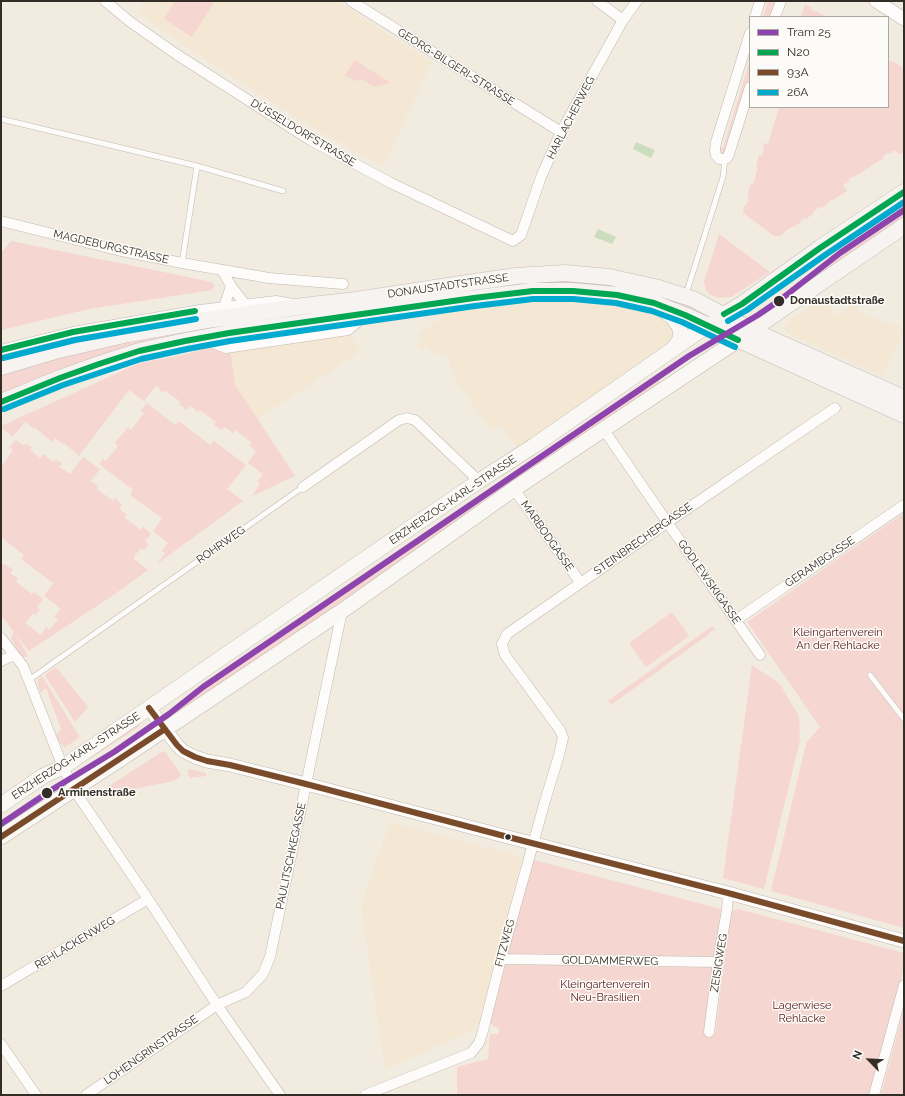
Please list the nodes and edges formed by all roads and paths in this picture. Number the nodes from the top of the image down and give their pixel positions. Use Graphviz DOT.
graph roads {
  1 [pos="105,1"];
  2 [pos="352,1"];
  3 [pos="597,1"];
  4 [pos="637,1"];
  5 [pos="760,1"];
  6 [pos="781,1"];
  7 [pos="876,1"];
  8 [pos="755,16"];
  9 [pos="775,16"];
  10 [pos="904,19"];
  11 [pos="623,20"];
  12 [pos="749,35"];
  13 [pos="749,90"];
  14 [pos="1,120"];
  15 [pos="561,132"];
  16 [pos="725,159"];
  17 [pos="198,166"];
  18 [pos="283,190"];
  19 [pos="904,192"];
  20 [pos="1,222"];
  21 [pos="904,226"];
  22 [pos="515,240"];
  23 [pos="182,263"];
  24 [pos="222,270"];
  25 [pos="343,284"];
  26 [pos="231,286"];
  27 [pos="688,288"];
  28 [pos="654,303"];
  29 [pos="245,304"];
  30 [pos="303,306"];
  31 [pos="224,307"];
  32 [pos="724,314"];
  33 [pos="708,325"];
  34 [pos="751,330"];
  35 [pos="738,340"];
  36 [pos="673,349"];
  37 [pos="1,350"];
  38 [pos="1,367"];
  39 [pos="904,398"];
  40 [pos="1,402"];
  41 [pos="835,408"];
  42 [pos="904,416"];
  43 [pos="604,430"];
  44 [pos="479,481"];
  45 [pos="303,487"];
  46 [pos="514,490"];
  47 [pos="904,505"];
  48 [pos="667,522"];
  49 [pos="580,582"];
  50 [pos="342,611"];
  51 [pos="736,620"];
  52 [pos="1,638"];
  53 [pos="14,655"];
  54 [pos="760,655"];
  55 [pos="1,661"];
  56 [pos="870,675"];
  57 [pos="29,680"];
  58 [pos="149,708"];
  59 [pos="904,719"];
  60 [pos="165,729"];
  61 [pos="63,767"];
  62 [pos="306,784"];
  63 [pos="75,789"];
  64 [pos="1,805"];
  65 [pos="1,837"];
  66 [pos="533,843"];
  67 [pos="728,893"];
  68 [pos="148,899"];
  69 [pos="904,941"];
  70 [pos="501,959"];
  71 [pos="718,962"];
  72 [pos="904,985"];
  73 [pos="1,986"];
  74 [pos="217,1005"];
  75 [pos="709,1032"];
  76 [pos="1,1044"];
  77 [pos="36,1095"];
  78 [pos="86,1095"];
  79 [pos="280,1095"];
  80 [pos="365,1095"];
  81 [pos="874,1095"];
  1 -- 22 [label="street, DÜSSELDORFSTRASSE"];
  2 -- 15 [label="street, GEORG-BILGERI-STRASSE"];
  3 -- 11 [label="street"];
  4 -- 11 [label="street, HARLACHERWEG"];
  5 -- 8 [label="street"];
  6 -- 9 [label="street"];
  7 -- 10 [label="street"];
  11 -- 15 [label="street, HARLACHERWEG"];
  12 -- 16 [label="street"];
  13 -- 16 [label="street"];
  14 -- 17 [label="lane"];
  15 -- 22 [label="street, HARLACHERWEG"];
  16 -- 27 [label="lane"];
  17 -- 18 [label="lane"];
  17 -- 23 [label="lane"];
  19 -- 32 [label="main road, ERZHERZOG-KARL-STRASSE"];
  20 -- 23 [label="street, MAGDEBURGSTRASSE"];
  21 -- 34 [label="main road"];
  23 -- 24 [label="street, MAGDEBURGSTRASSE"];
  24 -- 25 [label="street, MAGDEBURGSTRASSE"];
  24 -- 26 [label="street"];
  26 -- 29 [label="street"];
  26 -- 31 [label="street"];
  28 -- 33 [label="main road, DONAUSTADTSTRASSE"];
  28 -- 36 [label="main road"];
  28 -- 40 [label="main road, DONAUSTADTSTRASSE"];
  29 -- 30 [label="street, DONAUSTADTSTRASSE"];
  29 -- 31 [label="street, DONAUSTADTSTRASSE"];
  30 -- 32 [label="main road, DONAUSTADTSTRASSE"];
  30 -- 38 [label="main road, DONAUSTADTSTRASSE"];
  31 -- 37 [label="street, DONAUSTADTSTRASSE"];
  32 -- 33 [label="main road, ERZHERZOG-KARL-STRASSE"];
  32 -- 34 [label="main road, DONAUSTADTSTRASSE"];
  33 -- 35 [label="main road, DONAUSTADTSTRASSE"];
  33 -- 36 [label="main road, ERZHERZOG-KARL-STRASSE"];
  34 -- 35 [label="main road"];
  34 -- 39 [label="main road, DONAUSTADTSTRASSE"];
  35 -- 42 [label="main road, DONAUSTADTSTRASSE"];
  35 -- 43 [label="main road"];
  36 -- 44 [label="main road, ERZHERZOG-KARL-STRASSE"];
  41 -- 48 [label="street, STEINBRECHERGASSE"];
  43 -- 46 [label="main road"];
  43 -- 48 [label="street, GODLEWSKIGASSE"];
  44 -- 45 [label="street, ROHRWEG"];
  44 -- 58 [label="main road, ERZHERZOG-KARL-STRASSE"];
  45 -- 57 [label="lane, ROHRWEG"];
  46 -- 49 [label="street, MARBODGASSE"];
  46 -- 50 [label="main road"];
  47 -- 51 [label="street, GERAMBGASSE"];
  48 -- 49 [label="street, STEINBRECHERGASSE"];
  48 -- 51 [label="street, GODLEWSKIGASSE"];
  49 -- 66 [label="street, STEINBRECHERGASSE"];
  50 -- 60 [label="main road"];
  50 -- 62 [label="street, PAULITSCHKEGASSE"];
  51 -- 54 [label="street, GODLEWSKIGASSE"];
  52 -- 53 [label="street"];
  53 -- 55 [label="street"];
  53 -- 57 [label="street"];
  56 -- 59 [label="lane"];
  57 -- 61 [label="street"];
  58 -- 60 [label="street"];
  58 -- 61 [label="main road, ERZHERZOG-KARL-STRASSE"];
  60 -- 62 [label="street"];
  60 -- 63 [label="main road"];
  61 -- 63 [label="street"];
  61 -- 64 [label="main road, ERZHERZOG-KARL-STRASSE"];
  62 -- 66 [label="street"];
  62 -- 74 [label="street, PAULITSCHKEGASSE"];
  63 -- 65 [label="main road"];
  63 -- 68 [label="street"];
  66 -- 67 [label="street"];
  66 -- 70 [label="street, FITZWEG"];
  67 -- 69 [label="street"];
  67 -- 71 [label="street, ZEISIGWEG"];
  68 -- 73 [label="street, REHLACKENWEG"];
  68 -- 74 [label="street"];
  70 -- 71 [label="street, GOLDAMMERWEG"];
  70 -- 80 [label="street, FITZWEG"];
  71 -- 75 [label="street, ZEISIGWEG"];
  72 -- 81 [label="street"];
  74 -- 78 [label="street, LOHENGRINSTRASSE"];
  74 -- 79 [label="street"];
  76 -- 77 [label="street"];
}
